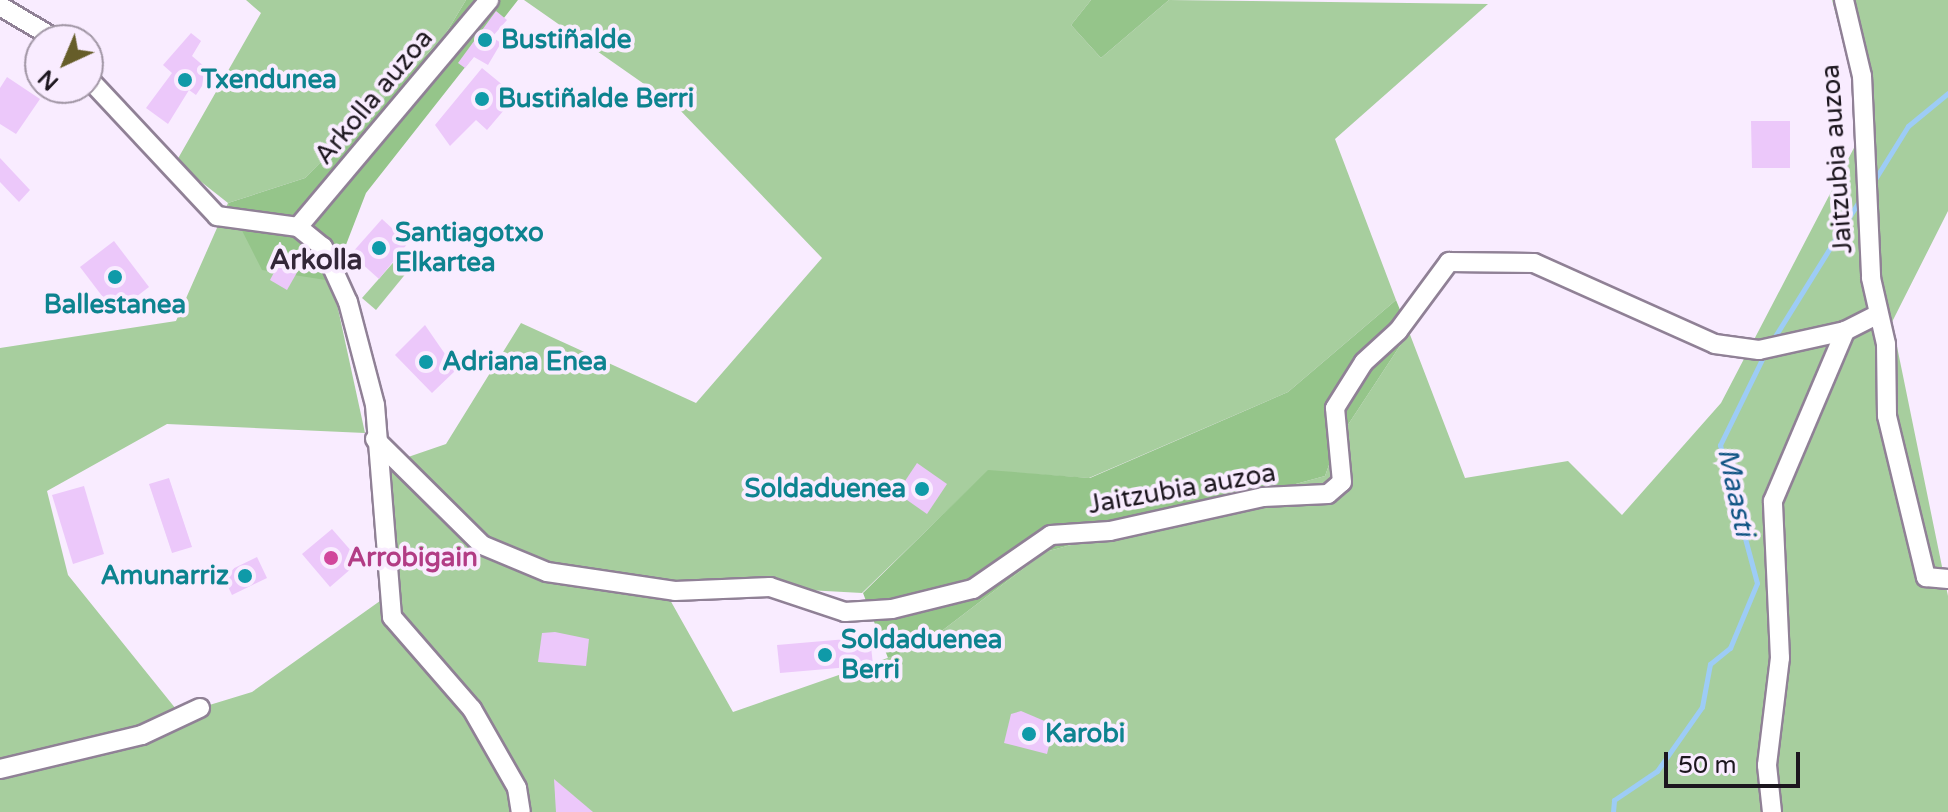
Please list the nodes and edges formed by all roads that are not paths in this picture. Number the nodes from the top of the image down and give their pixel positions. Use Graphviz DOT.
graph roads {
  1 [pos="489,0"];
  2 [pos="1844,0"];
  3 [pos="0,6"];
  4 [pos="30,24"];
  5 [pos="104,95"];
  6 [pos="298,227"];
  7 [pos="1877,315"];
  8 [pos="1845,331"];
  9 [pos="375,439"];
  10 [pos="1948,579"];
  11 [pos="200,708"];
  12 [pos="0,769"];
  13 [pos="521,812"];
  14 [pos="1772,812"];
  1 -- 6 [label="street, Arkolla auzoa"];
  2 -- 7 [label="street, Jaitzubia auzoa"];
  3 -- 4 [label="street"];
  5 -- 6 [label="street"];
  6 -- 9 [label="street"];
  7 -- 8 [label="street, Jaitzubia auzoa"];
  7 -- 10 [label="street, Jaitzubia auzoa"];
  8 -- 9 [label="street, Jaitzubia auzoa"];
  8 -- 14 [label="street"];
  9 -- 13 [label="street"];
  11 -- 12 [label="street"];
}
